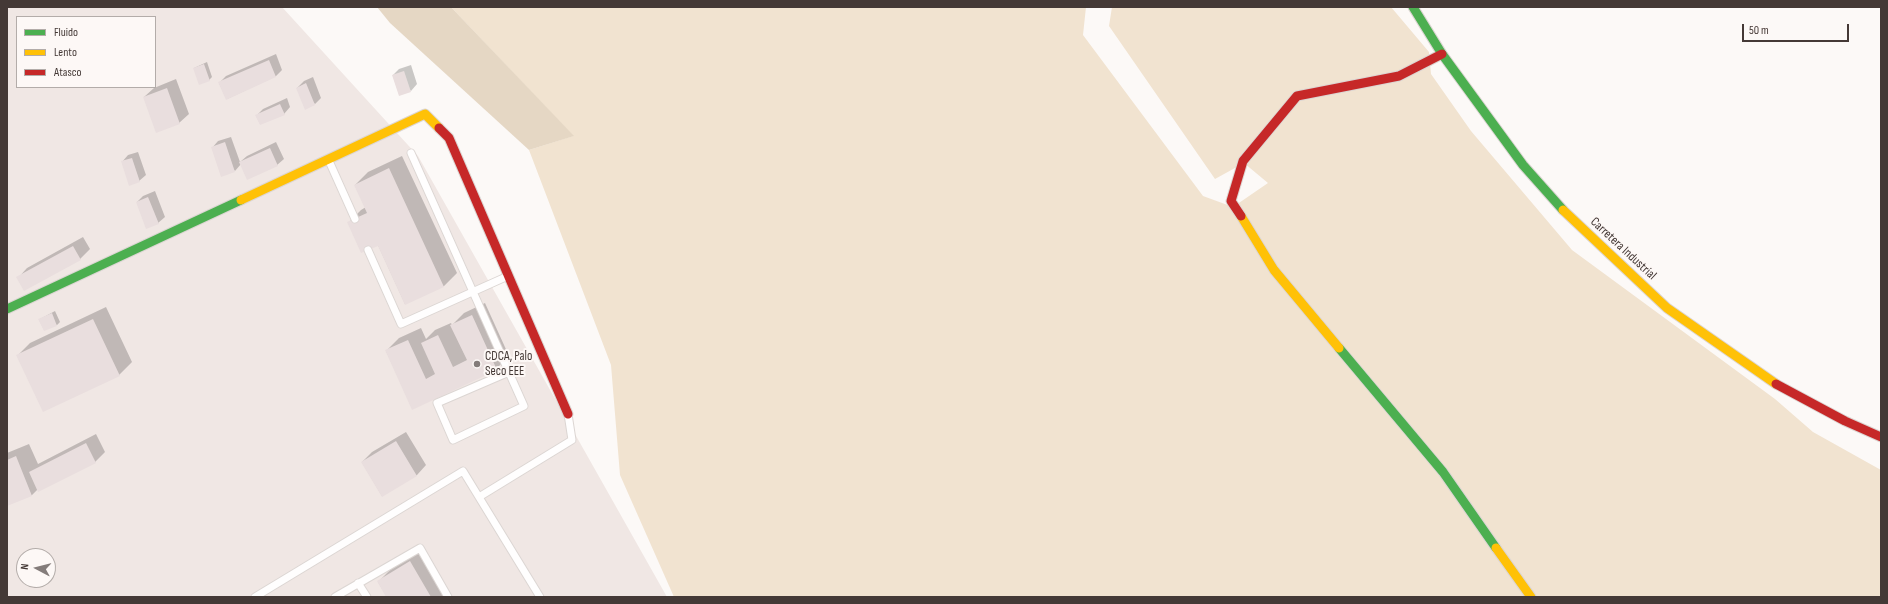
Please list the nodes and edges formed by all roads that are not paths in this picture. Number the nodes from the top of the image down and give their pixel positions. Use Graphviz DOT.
graph roads {
  1 [pos="1413,7"];
  2 [pos="1442,54"];
  3 [pos="411,153"];
  4 [pos="328,159"];
  5 [pos="354,219"];
  6 [pos="368,250"];
  7 [pos="508,276"];
  8 [pos="474,293"];
  9 [pos="7,309"];
  10 [pos="509,372"];
  11 [pos="568,414"];
  12 [pos="1881,437"];
  13 [pos="479,497"];
  14 [pos="358,583"];
  15 [pos="255,597"];
  16 [pos="335,597"];
  17 [pos="367,597"];
  18 [pos="448,597"];
  19 [pos="540,597"];
  20 [pos="1531,597"];
  1 -- 2 [label="street, Carretera Industrial"];
  2 -- 12 [label="street, Carretera Industrial"];
  2 -- 20 [label="street"];
  3 -- 8 [label="lane"];
  4 -- 5 [label="lane"];
  4 -- 7 [label="street"];
  4 -- 9 [label="street"];
  6 -- 8 [label="lane"];
  7 -- 8 [label="lane"];
  7 -- 11 [label="street"];
  8 -- 10 [label="lane"];
  10 -- 10 [label="lane"];
  11 -- 13 [label="lane"];
  13 -- 15 [label="lane"];
  13 -- 19 [label="lane"];
  14 -- 16 [label="lane"];
  14 -- 17 [label="lane"];
  14 -- 18 [label="lane"];
}
